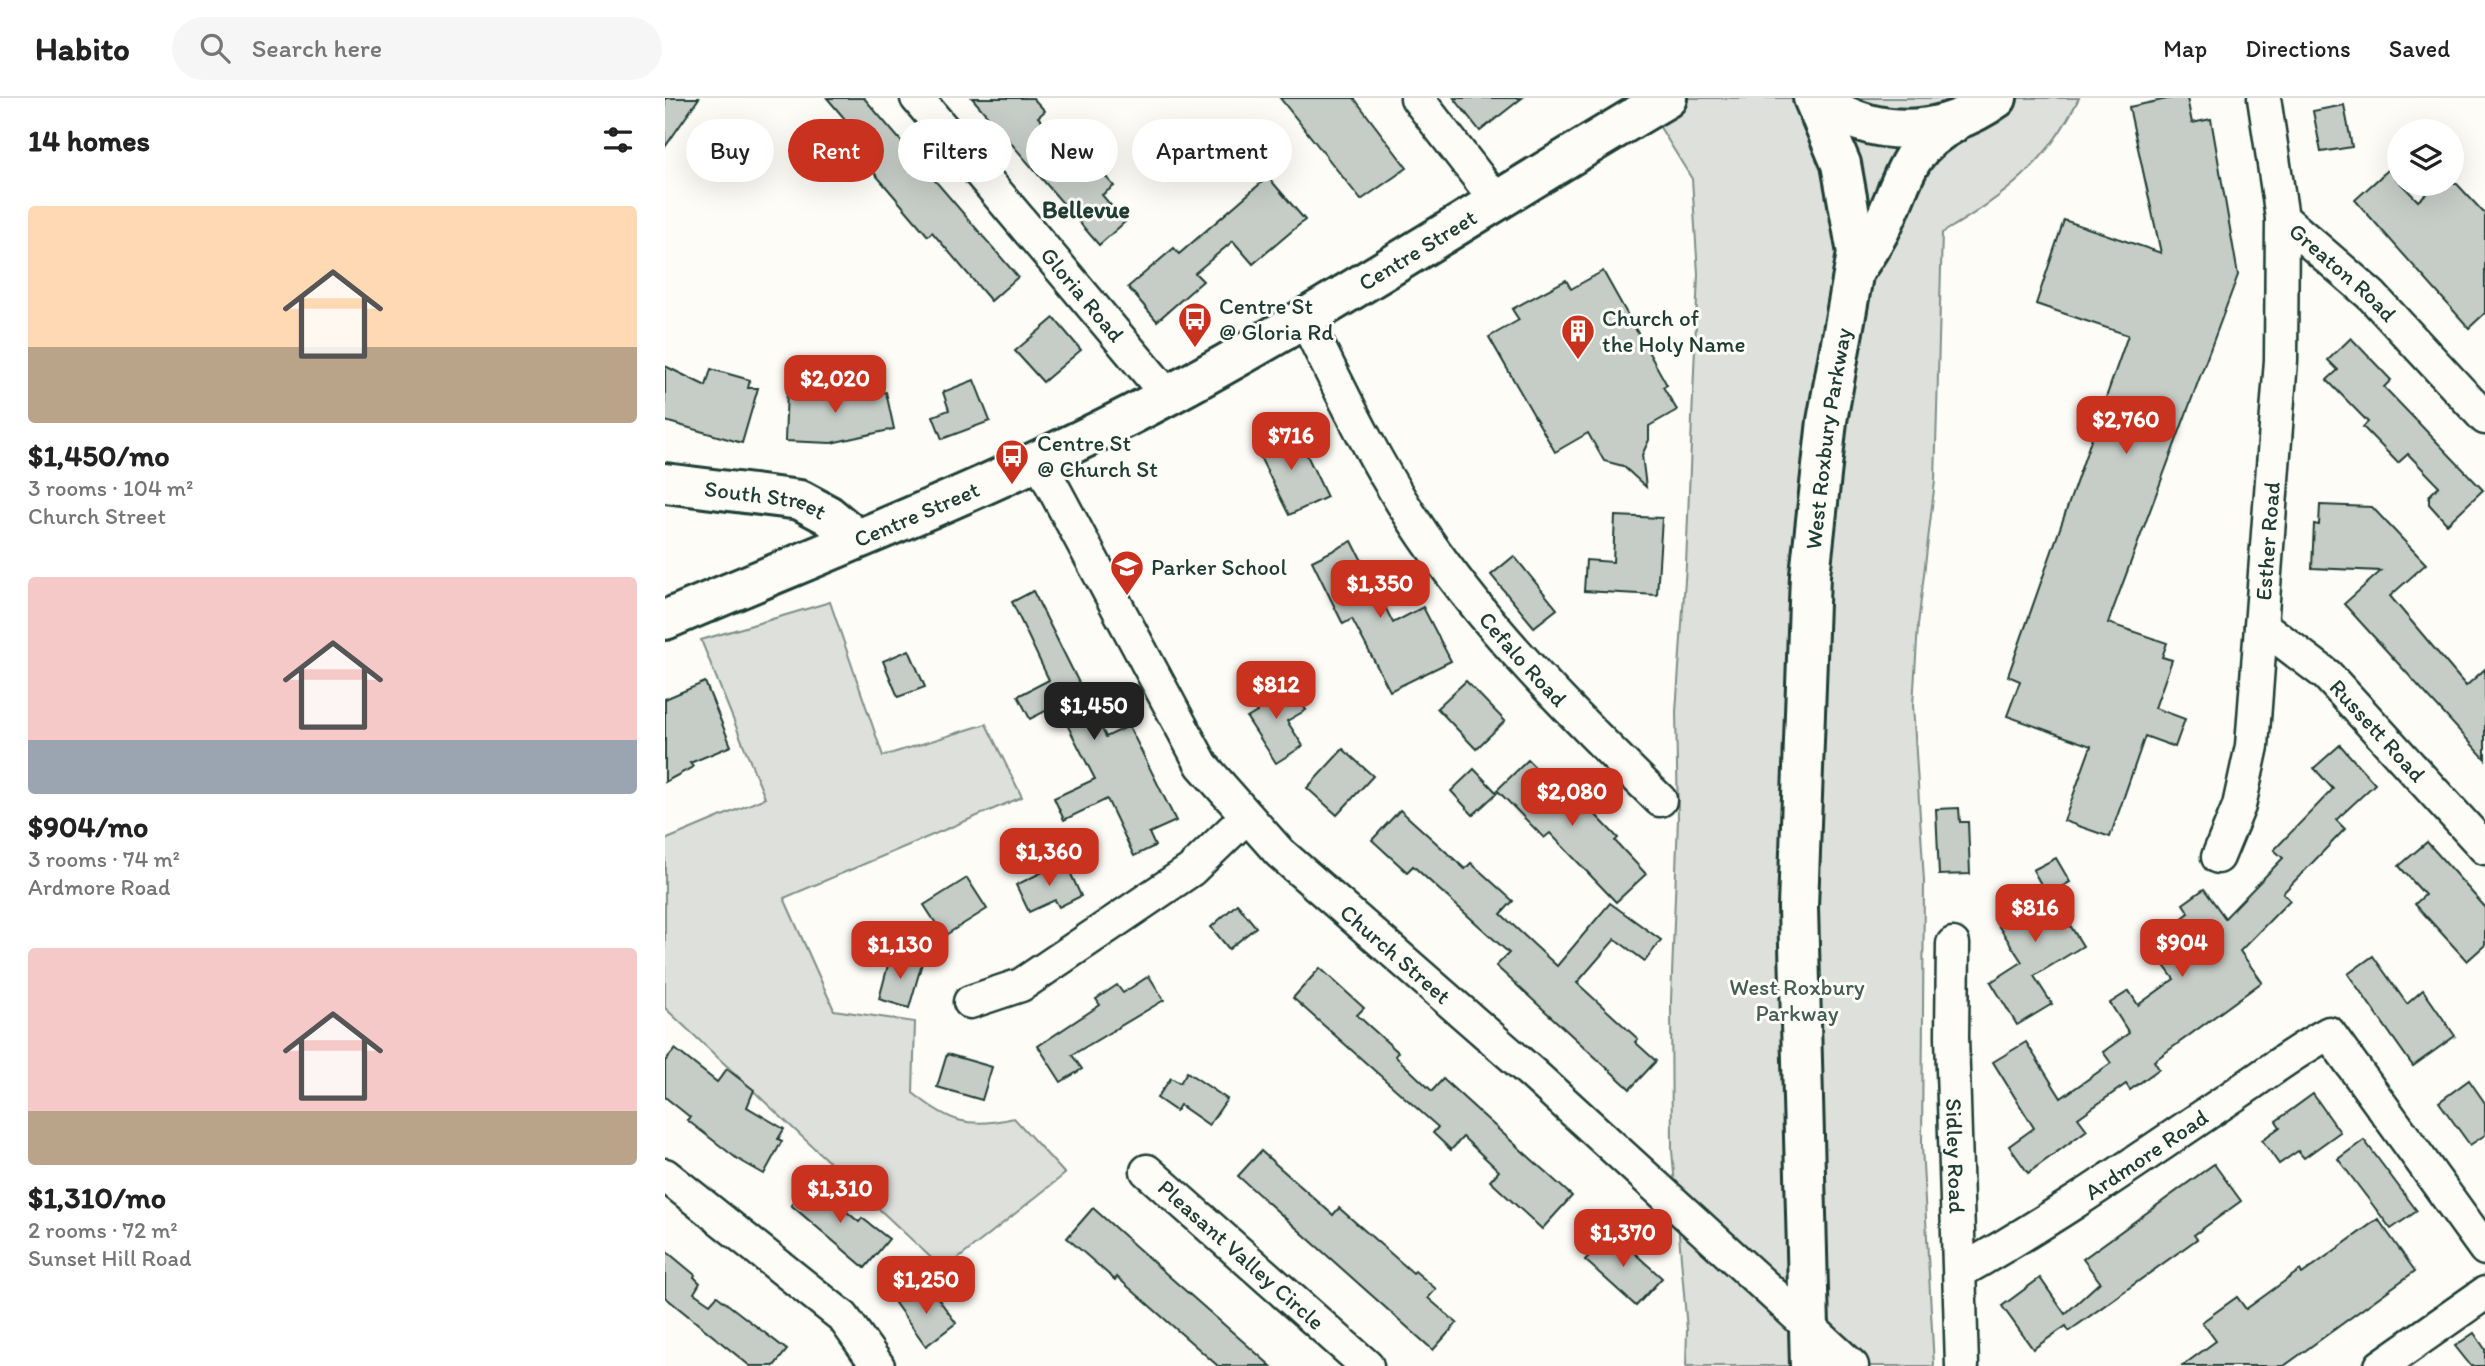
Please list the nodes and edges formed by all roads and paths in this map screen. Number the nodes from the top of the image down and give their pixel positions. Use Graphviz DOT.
graph roads {
  1 [pos="916,98"];
  2 [pos="1417,98"];
  3 [pos="1667,98"];
  4 [pos="1815,98"];
  5 [pos="1997,98"];
  6 [pos="2264,98"];
  7 [pos="1960,120"];
  8 [pos="1496,200"];
  9 [pos="2282,218"];
  10 [pos="1857,267"];
  11 [pos="1304,317"];
  12 [pos="1168,396"];
  13 [pos="2485,418"];
  14 [pos="1039,461"];
  15 [pos="665,483"];
  16 [pos="856,538"];
  17 [pos="665,620"];
  18 [pos="2261,625"];
  19 [pos="1660,800"];
  20 [pos="1246,817"];
  21 [pos="2485,848"];
  22 [pos="2218,858"];
  23 [pos="1953,944"];
  24 [pos="971,1002"];
  25 [pos="1147,1171"];
  26 [pos="665,1175"];
  27 [pos="2485,1249"];
  28 [pos="1961,1271"];
  29 [pos="2485,1293"];
  30 [pos="1808,1325"];
  31 [pos="878,1366"];
  32 [pos="1367,1366"];
  33 [pos="1810,1366"];
  34 [pos="1852,1366"];
  35 [pos="1962,1366"];
  36 [pos="2381,1366"];
  1 -- 12 [label="street, Gloria Road"];
  2 -- 8 [label="street"];
  3 -- 8 [label="main road, Centre Street"];
  4 -- 7 [label="main road"];
  4 -- 10 [label="main road, West Roxbury Parkway"];
  5 -- 7 [label="main road, West Roxbury Parkway"];
  6 -- 9 [label="street, Greaton Road"];
  7 -- 10 [label="main road, West Roxbury Parkway"];
  8 -- 11 [label="main road, Centre Street"];
  9 -- 13 [label="street, Greaton Road"];
  9 -- 18 [label="street, Esther Road"];
  10 -- 30 [label="main road, West Roxbury Parkway"];
  11 -- 12 [label="main road, Centre Street"];
  11 -- 19 [label="street, Cefalo Road"];
  12 -- 14 [label="main road, Centre Street"];
  14 -- 16 [label="main road, Centre Street"];
  14 -- 20 [label="street, Church Street"];
  15 -- 16 [label="main road, South Street"];
  16 -- 17 [label="main road, Centre Street"];
  18 -- 21 [label="street, Russett Road"];
  18 -- 22 [label="street, Esther Road"];
  20 -- 24 [label="street"];
  20 -- 30 [label="street, Church Street"];
  23 -- 28 [label="street, Sidley Road"];
  25 -- 32 [label="street, Pleasant Valley Circle"];
  26 -- 31 [label="street"];
  27 -- 28 [label="street, Ardmore Road"];
  28 -- 35 [label="street, Sidley Road"];
  29 -- 36 [label="street"];
  30 -- 33 [label="main road, West Roxbury Parkway"];
  30 -- 34 [label="street, Church Street"];
}
